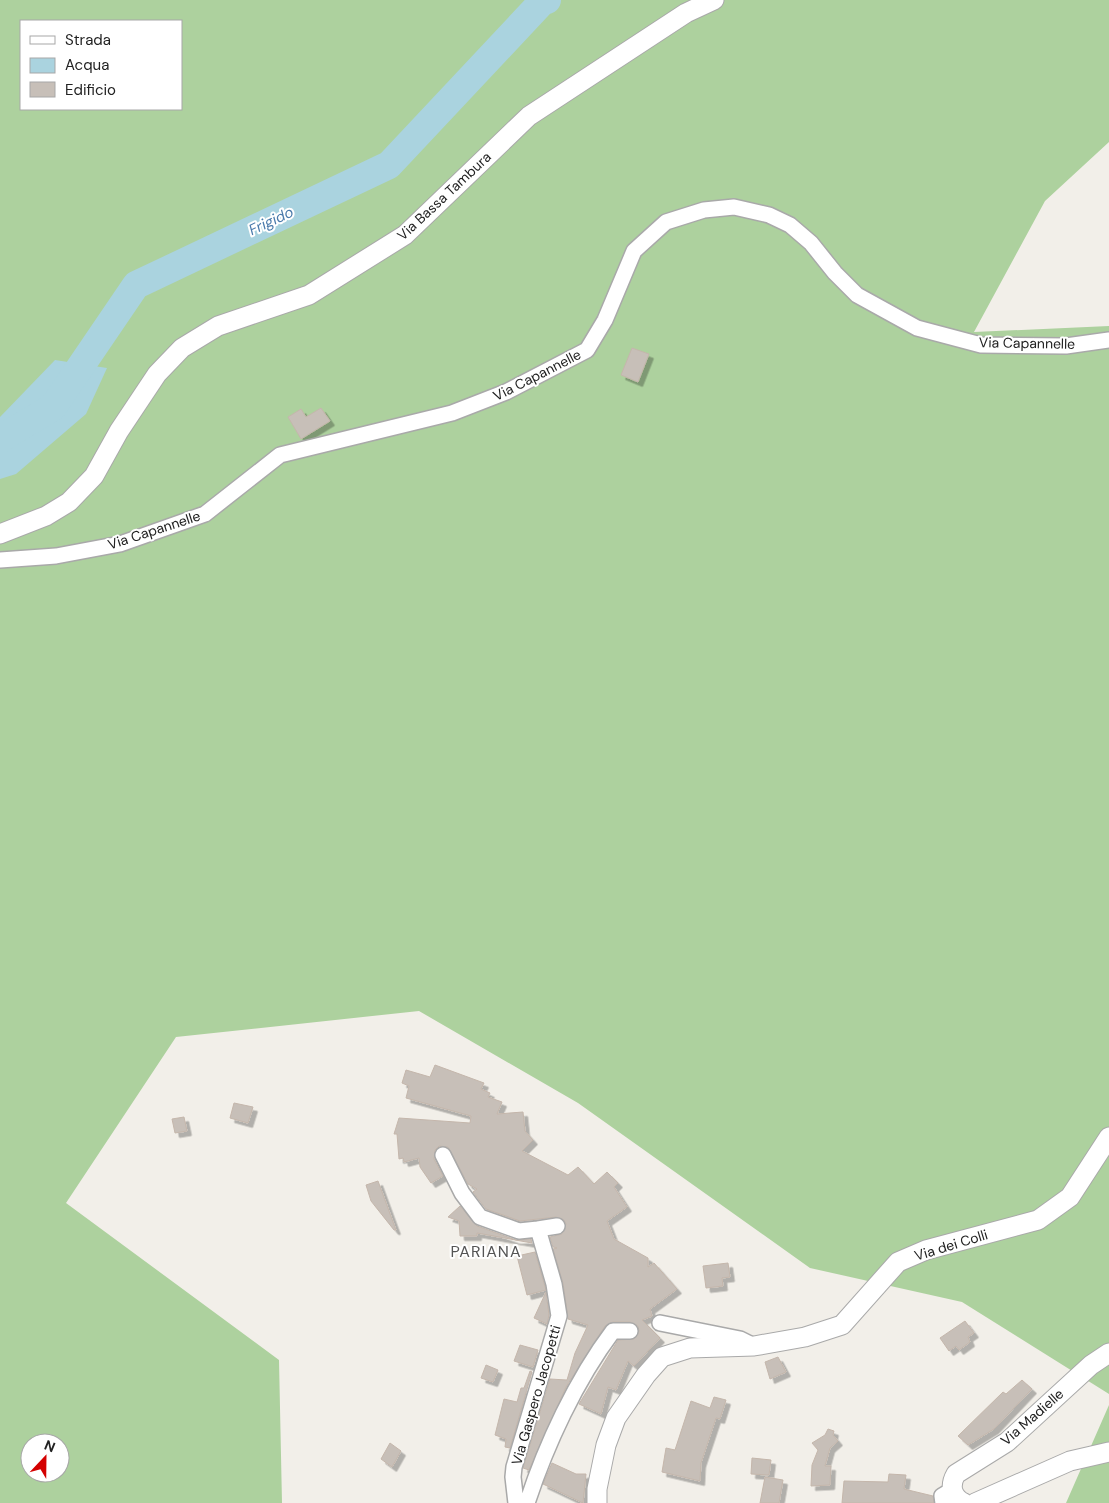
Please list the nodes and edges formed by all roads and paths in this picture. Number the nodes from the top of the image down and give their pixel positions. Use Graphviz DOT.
graph roads {
  1 [pos="714,0"];
  2 [pos="1109,340"];
  3 [pos="0,534"];
  4 [pos="0,560"];
  5 [pos="1109,1137"];
  6 [pos="443,1155"];
  7 [pos="557,1226"];
  8 [pos="538,1228"];
  9 [pos="660,1322"];
  10 [pos="630,1331"];
  11 [pos="754,1346"];
  12 [pos="1109,1353"];
  13 [pos="1109,1452"];
  14 [pos="953,1499"];
  15 [pos="516,1503"];
  16 [pos="526,1503"];
  17 [pos="597,1503"];
  18 [pos="975,1503"];
  1 -- 3 [label="street, Via Bassa Tambura"];
  2 -- 4 [label="street, Via Capannelle"];
  5 -- 11 [label="street, Via dei Colli"];
  6 -- 8 [label="street"];
  7 -- 8 [label="street"];
  8 -- 15 [label="street, Via Gaspero Jacopetti"];
  9 -- 11 [label="street"];
  10 -- 16 [label="street, Via Gaspero Jacopetti"];
  11 -- 17 [label="street, Via dei Colli"];
  12 -- 14 [label="street, Via Madielle"];
  13 -- 18 [label="street"];
}
